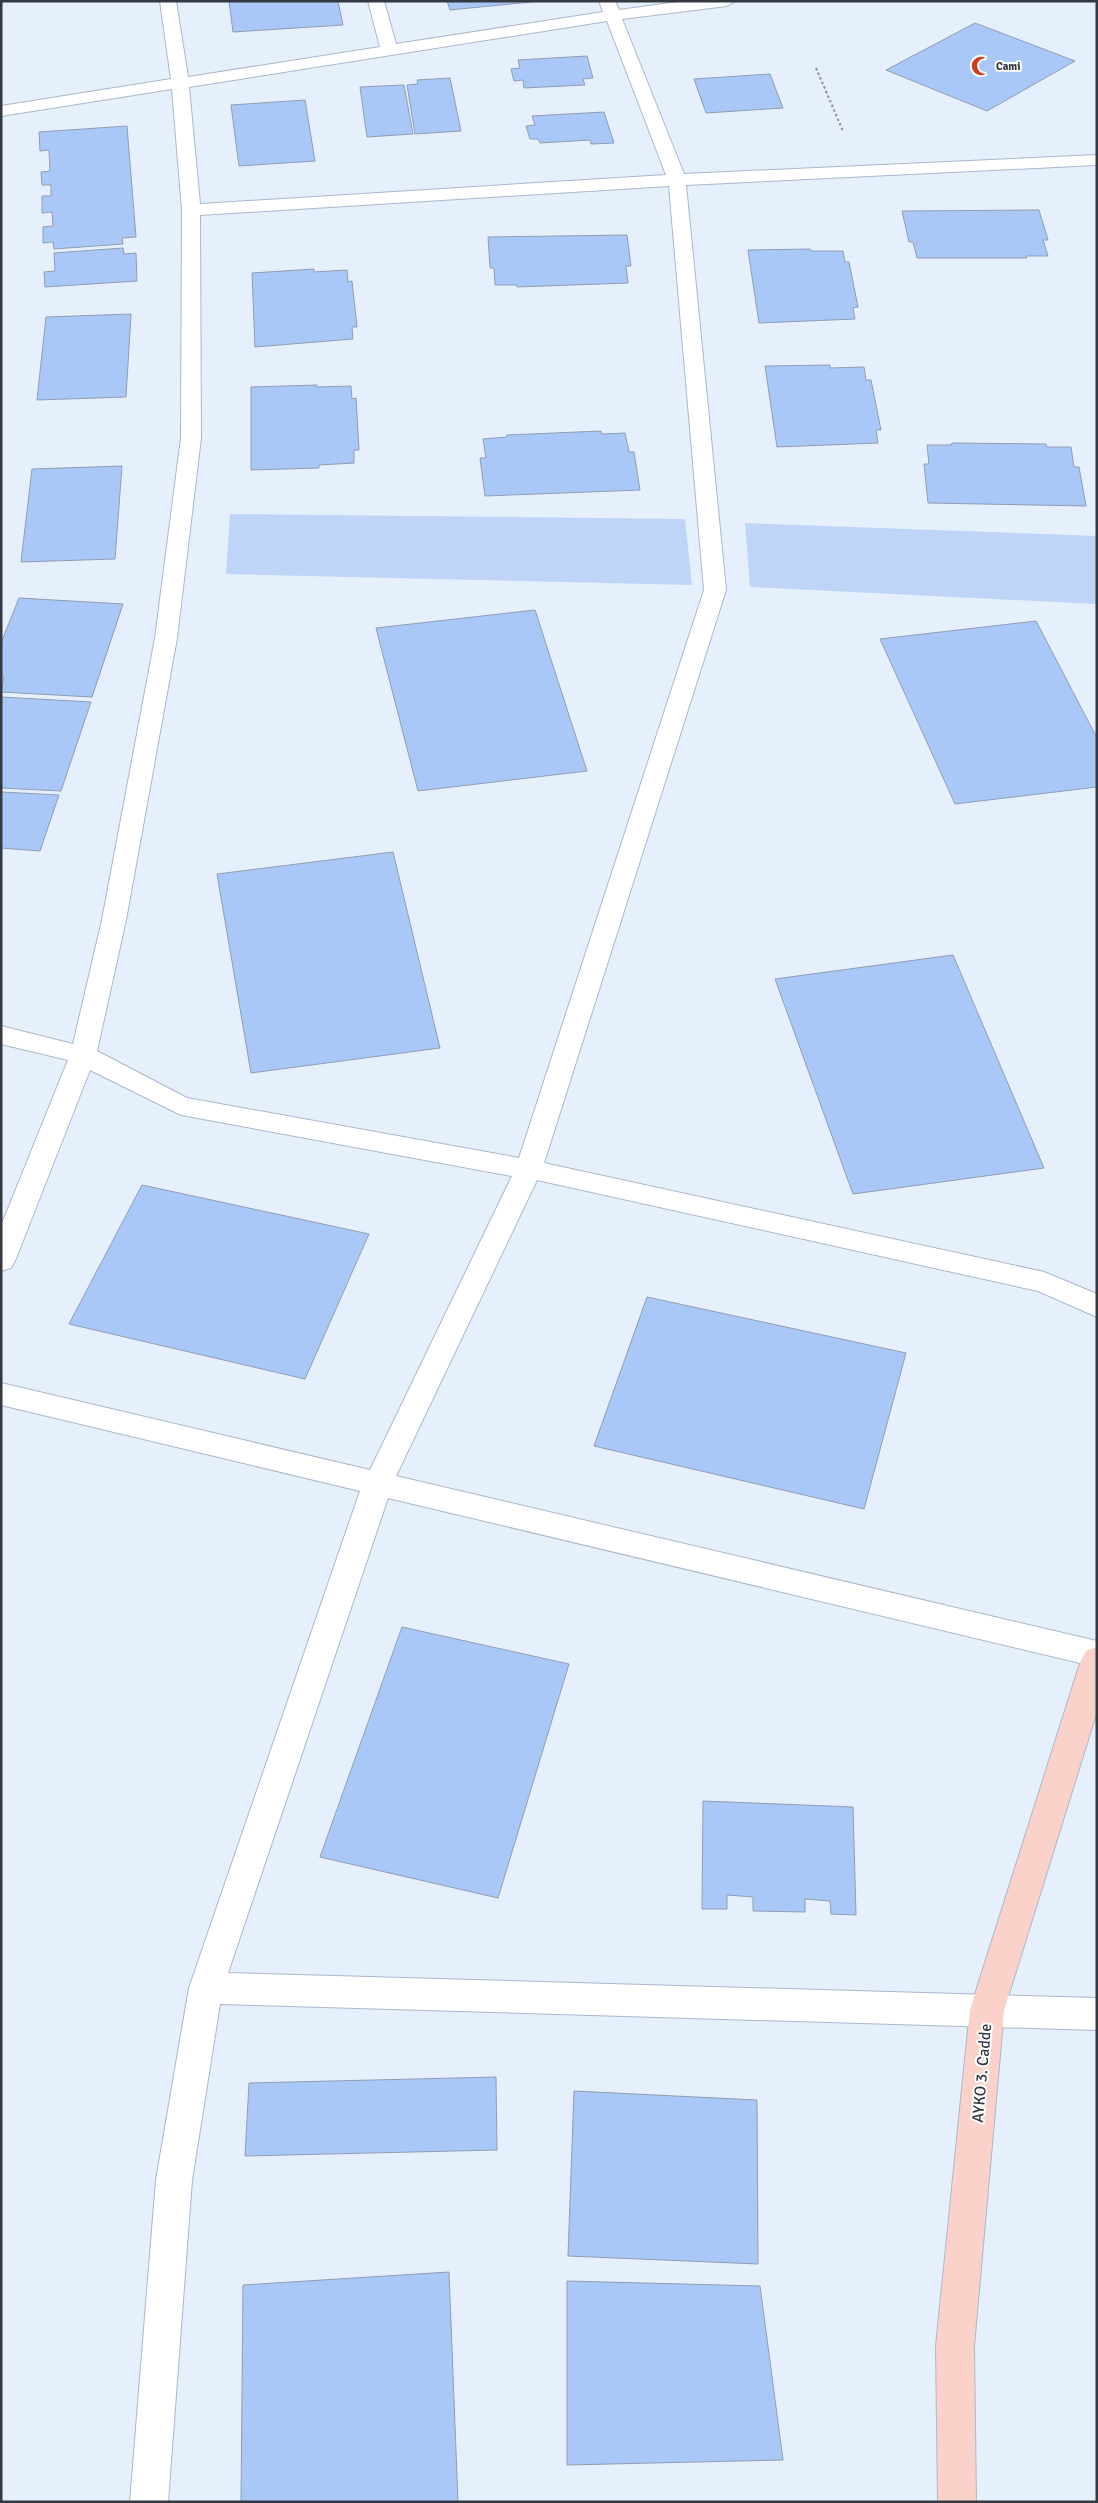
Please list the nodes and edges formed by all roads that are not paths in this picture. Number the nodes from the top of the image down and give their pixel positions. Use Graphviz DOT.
graph roads {
  1 [pos="168,1"];
  2 [pos="376,1"];
  3 [pos="727,1"];
  4 [pos="610,8"];
  5 [pos="389,50"];
  6 [pos="180,82"];
  7 [pos="1,111"];
  8 [pos="1097,160"];
  9 [pos="677,180"];
  10 [pos="191,210"];
  11 [pos="1,1035"];
  12 [pos="83,1055"];
  13 [pos="529,1169"];
  14 [pos="1,1261"];
  15 [pos="1097,1306"];
  16 [pos="1,1394"];
  17 [pos="377,1485"];
  18 [pos="1097,1654"];
  19 [pos="1097,1660"];
  20 [pos="206,1988"];
  21 [pos="987,2010"];
  22 [pos="1097,2014"];
  23 [pos="149,2502"];
  24 [pos="957,2502"];
  1 -- 6 [label="street"];
  2 -- 5 [label="street"];
  3 -- 4 [label="street"];
  4 -- 5 [label="street"];
  4 -- 9 [label="street"];
  5 -- 6 [label="street"];
  6 -- 7 [label="street"];
  6 -- 10 [label="street"];
  8 -- 9 [label="street"];
  9 -- 10 [label="street"];
  9 -- 13 [label="street"];
  10 -- 12 [label="street"];
  11 -- 12 [label="street"];
  12 -- 13 [label="street"];
  12 -- 14 [label="street"];
  13 -- 15 [label="street"];
  13 -- 17 [label="street"];
  16 -- 17 [label="street"];
  17 -- 18 [label="street"];
  17 -- 20 [label="street"];
  19 -- 21 [label="street, AYKO 3. Cadde"];
  20 -- 21 [label="street"];
  20 -- 23 [label="street"];
  21 -- 22 [label="street"];
  21 -- 24 [label="street, AYKO 3. Cadde"];
}
